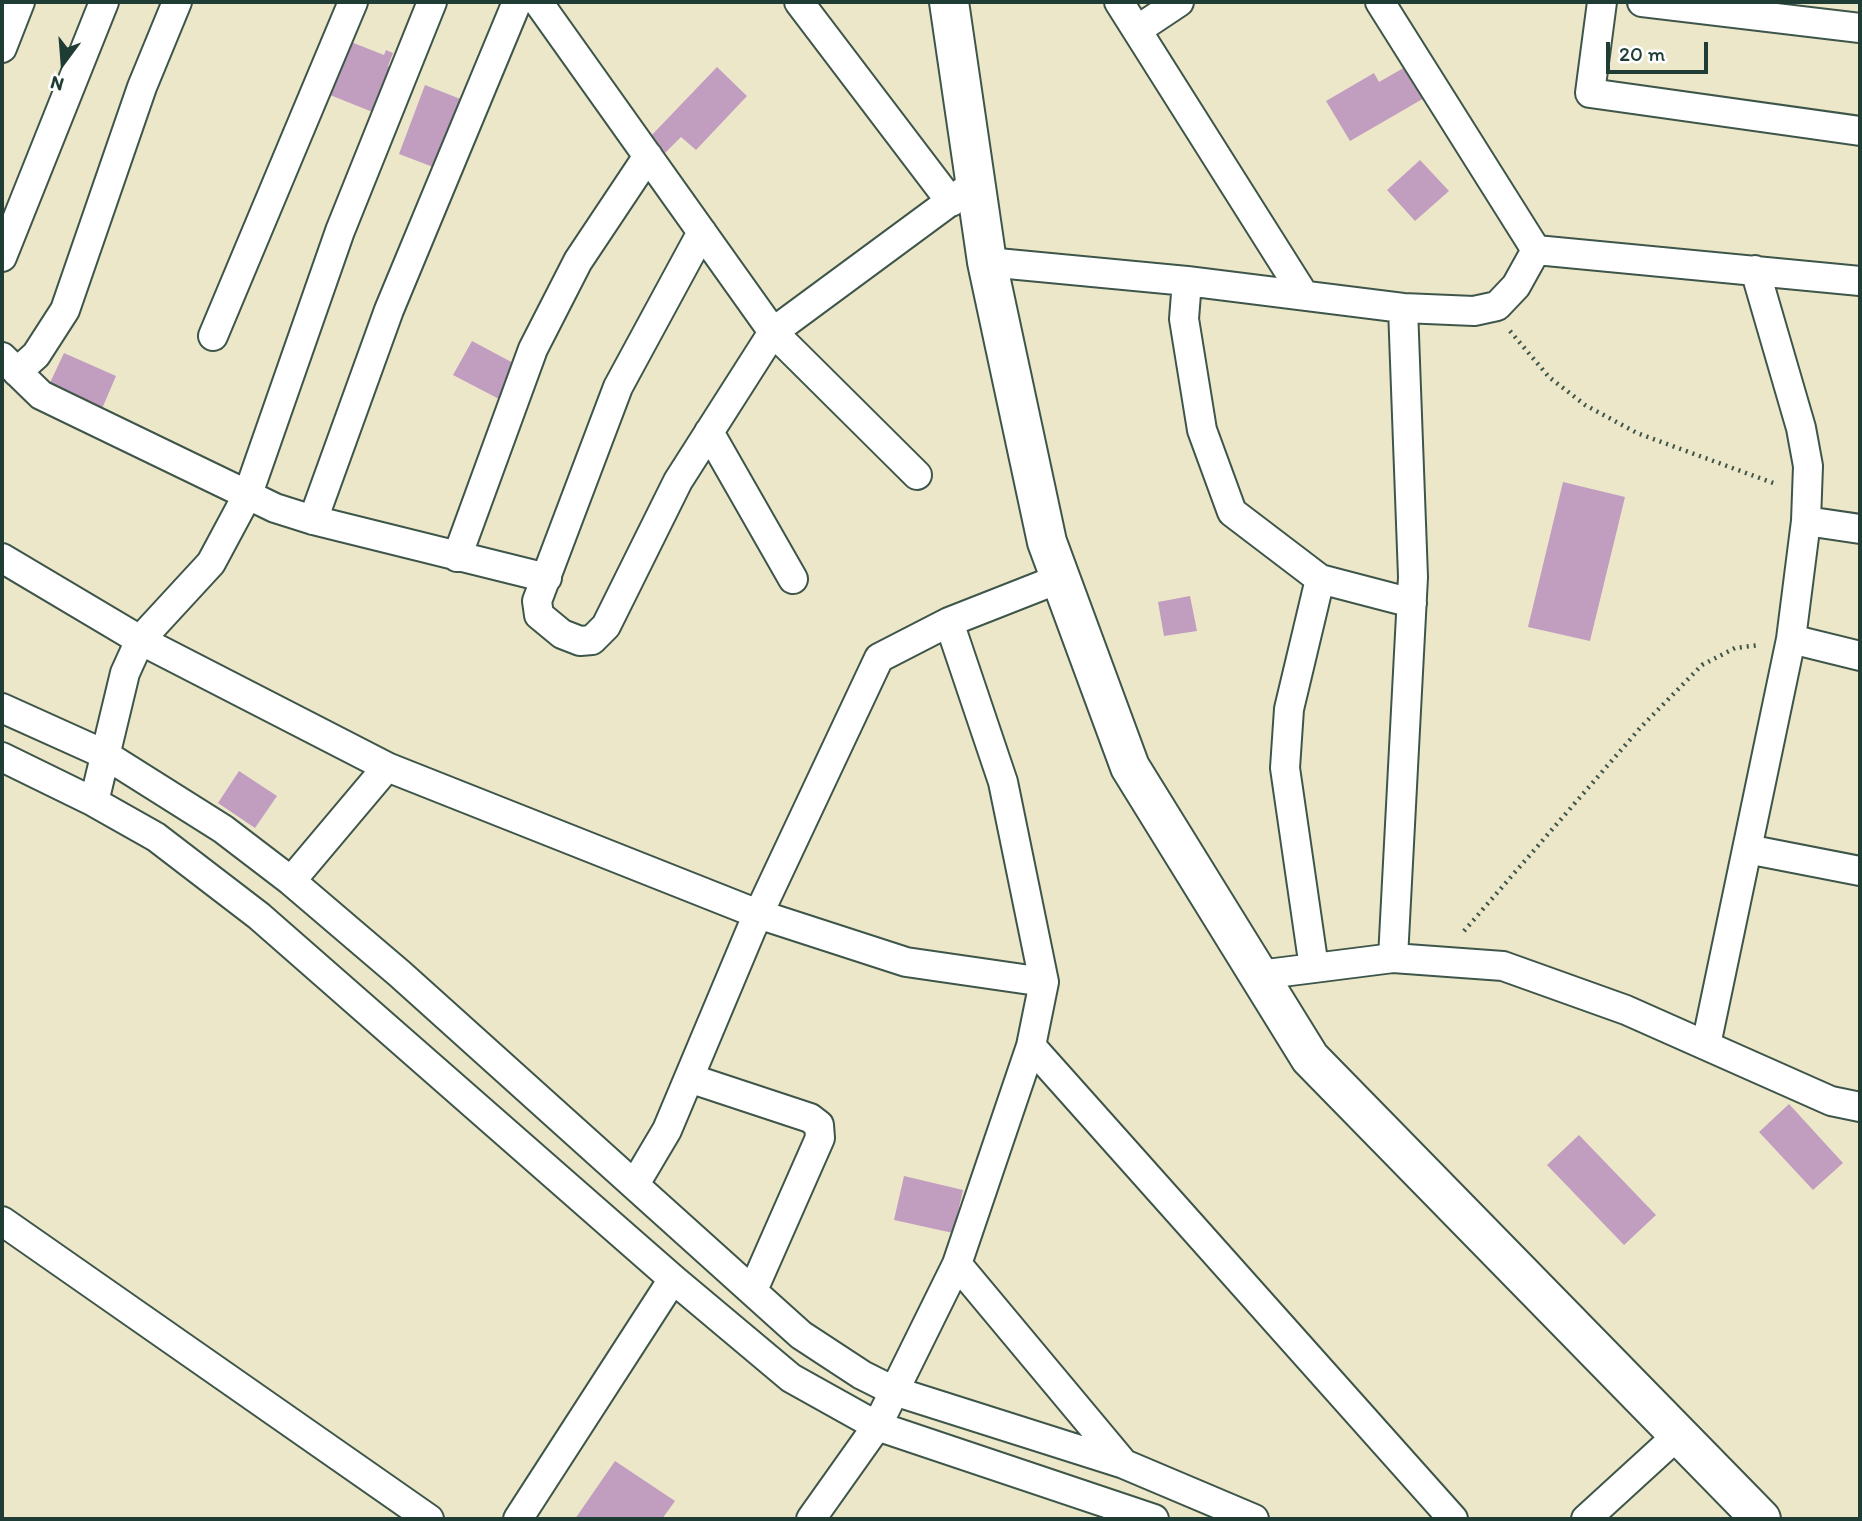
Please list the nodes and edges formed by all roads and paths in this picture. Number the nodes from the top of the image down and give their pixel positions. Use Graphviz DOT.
graph roads {
  1 [pos="20,2"];
  2 [pos="104,2"];
  3 [pos="177,2"];
  4 [pos="353,2"];
  5 [pos="432,2"];
  6 [pos="517,2"];
  7 [pos="538,2"];
  8 [pos="799,2"];
  9 [pos="949,2"];
  10 [pos="1119,2"];
  11 [pos="1179,2"];
  12 [pos="1602,2"];
  13 [pos="1642,2"];
  14 [pos="1388,6"];
  15 [pos="1860,28"];
  16 [pos="1137,30"];
  17 [pos="2,48"];
  18 [pos="1860,131"];
  19 [pos="648,156"];
  20 [pos="963,192"];
  21 [pos="702,232"];
  22 [pos="1536,250"];
  23 [pos="2,257"];
  24 [pos="987,262"];
  25 [pos="1755,270"];
  26 [pos="1187,281"];
  27 [pos="1860,281"];
  28 [pos="1304,295"];
  29 [pos="1497,306"];
  30 [pos="1403,308"];
  31 [pos="773,332"];
  32 [pos="213,336"];
  33 [pos="9,365"];
  34 [pos="709,432"];
  35 [pos="917,475"];
  36 [pos="248,494"];
  37 [pos="1806,507"];
  38 [pos="313,520"];
  39 [pos="1860,529"];
  40 [pos="457,557"];
  41 [pos="2,558"];
  42 [pos="547,578"];
  43 [pos="1061,578"];
  44 [pos="793,579"];
  45 [pos="1320,579"];
  46 [pos="1412,603"];
  47 [pos="949,622"];
  48 [pos="1791,639"];
  49 [pos="140,640"];
  50 [pos="1860,656"];
  51 [pos="2,708"];
  52 [pos="104,754"];
  53 [pos="4,762"];
  54 [pos="387,767"];
  55 [pos="94,802"];
  56 [pos="1747,849"];
  57 [pos="1860,871"];
  58 [pos="291,881"];
  59 [pos="758,914"];
  60 [pos="1393,958"];
  61 [pos="1438,961"];
  62 [pos="1314,968"];
  63 [pos="1259,975"];
  64 [pos="1044,982"];
  65 [pos="1706,1045"];
  66 [pos="1031,1046"];
  67 [pos="690,1078"];
  68 [pos="1860,1107"];
  69 [pos="635,1184"];
  70 [pos="2,1220"];
  71 [pos="957,1264"];
  72 [pos="673,1279"];
  73 [pos="753,1290"];
  74 [pos="894,1391"];
  75 [pos="877,1426"];
  76 [pos="1679,1434"];
  77 [pos="1124,1464"];
  78 [pos="429,1519"];
  79 [pos="518,1519"];
  80 [pos="811,1519"];
  81 [pos="1154,1519"];
  82 [pos="1254,1519"];
  83 [pos="1453,1519"];
  84 [pos="1586,1519"];
  85 [pos="1761,1519"];
  1 -- 17 [label="street"];
  2 -- 23 [label="street"];
  3 -- 33 [label="street"];
  4 -- 32 [label="street"];
  5 -- 36 [label="street"];
  6 -- 38 [label="street"];
  7 -- 19 [label="street"];
  8 -- 20 [label="street"];
  9 -- 20 [label="street"];
  10 -- 16 [label="street"];
  11 -- 16 [label="street"];
  12 -- 18 [label="street"];
  13 -- 15 [label="street"];
  14 -- 22 [label="street"];
  16 -- 28 [label="street"];
  19 -- 21 [label="street"];
  19 -- 40 [label="street"];
  20 -- 24 [label="street"];
  20 -- 31 [label="street"];
  21 -- 31 [label="street"];
  21 -- 42 [label="street"];
  22 -- 25 [label="street"];
  22 -- 29 [label="street"];
  24 -- 26 [label="street"];
  24 -- 43 [label="street"];
  25 -- 27 [label="street"];
  25 -- 37 [label="street"];
  26 -- 28 [label="street"];
  26 -- 45 [label="street"];
  28 -- 30 [label="street"];
  29 -- 30 [label="street"];
  29 -- 37 [label="path"];
  30 -- 46 [label="street"];
  31 -- 34 [label="street"];
  31 -- 35 [label="street"];
  33 -- 36 [label="street"];
  34 -- 42 [label="street"];
  34 -- 44 [label="street"];
  36 -- 38 [label="street"];
  36 -- 49 [label="street"];
  37 -- 39 [label="street"];
  37 -- 48 [label="street"];
  38 -- 40 [label="street"];
  40 -- 42 [label="street"];
  41 -- 49 [label="street"];
  43 -- 47 [label="street"];
  43 -- 63 [label="street"];
  45 -- 46 [label="street"];
  45 -- 62 [label="street"];
  46 -- 60 [label="street"];
  47 -- 59 [label="street"];
  47 -- 64 [label="street"];
  48 -- 50 [label="street"];
  48 -- 56 [label="street"];
  48 -- 61 [label="path"];
  49 -- 52 [label="street"];
  49 -- 54 [label="street"];
  51 -- 52 [label="street"];
  52 -- 55 [label="street"];
  52 -- 58 [label="street"];
  53 -- 55 [label="street"];
  54 -- 58 [label="street"];
  54 -- 59 [label="street"];
  55 -- 72 [label="street"];
  56 -- 57 [label="street"];
  56 -- 65 [label="street"];
  58 -- 69 [label="street"];
  59 -- 64 [label="street"];
  59 -- 67 [label="street"];
  60 -- 61 [label="street"];
  60 -- 62 [label="street"];
  61 -- 65 [label="street"];
  62 -- 63 [label="street"];
  63 -- 76 [label="street"];
  64 -- 66 [label="street"];
  65 -- 68 [label="street"];
  66 -- 71 [label="street"];
  66 -- 83 [label="street"];
  67 -- 69 [label="street"];
  67 -- 73 [label="street"];
  69 -- 73 [label="street"];
  70 -- 78 [label="street"];
  71 -- 74 [label="street"];
  71 -- 77 [label="street"];
  72 -- 75 [label="street"];
  72 -- 79 [label="street"];
  73 -- 74 [label="street"];
  74 -- 75 [label="street"];
  74 -- 77 [label="street"];
  75 -- 80 [label="street"];
  75 -- 81 [label="street"];
  76 -- 84 [label="street"];
  76 -- 85 [label="street"];
  77 -- 82 [label="street"];
}
